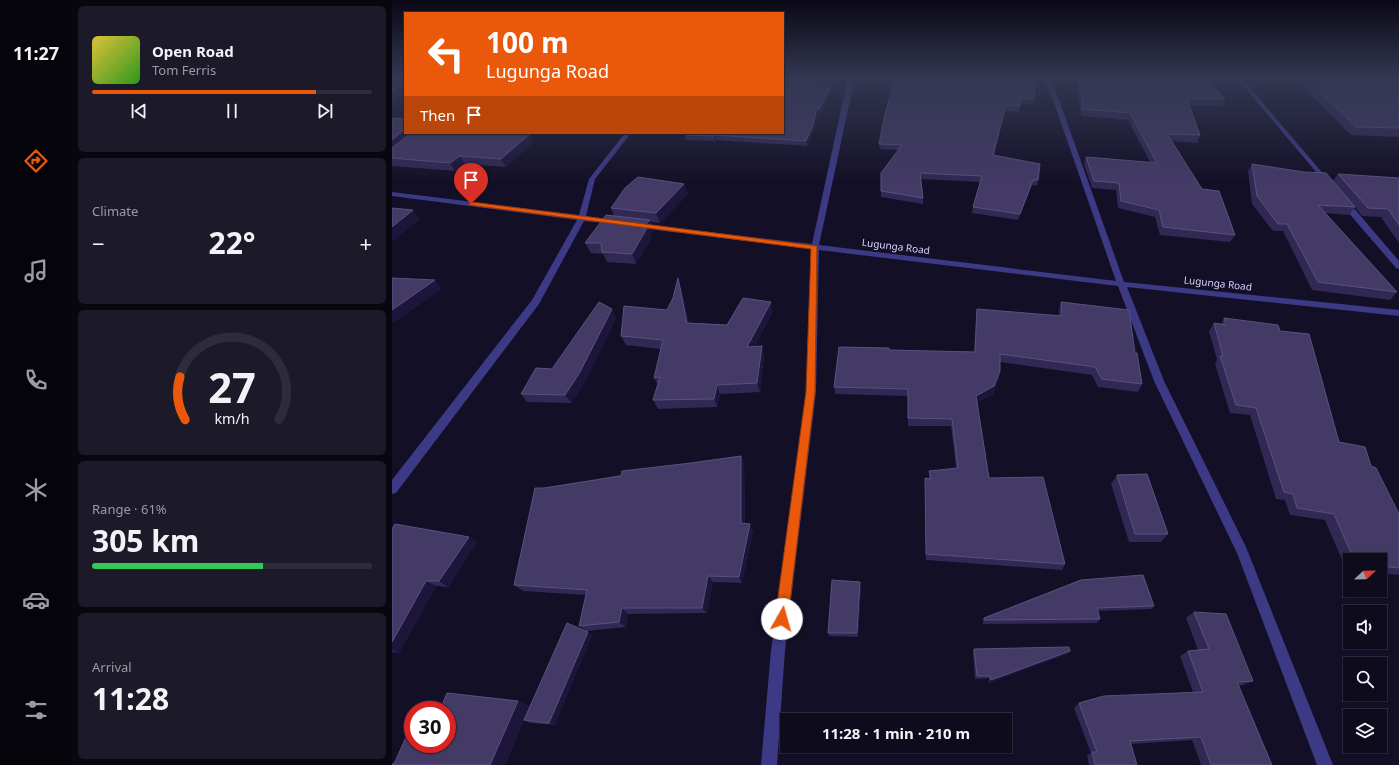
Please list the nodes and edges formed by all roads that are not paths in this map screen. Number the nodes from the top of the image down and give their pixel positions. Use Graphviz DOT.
graph roads {
  1 [pos="844,113"];
  2 [pos="1061,113"];
  3 [pos="1269,113"];
  4 [pos="627,134"];
  5 [pos="1334,189"];
  6 [pos="392,194"];
  7 [pos="1338,195"];
  8 [pos="582,218"];
  9 [pos="814,247"];
  10 [pos="1399,266"];
  11 [pos="1121,284"];
  12 [pos="1399,313"];
  13 [pos="392,489"];
  14 [pos="769,765"];
  15 [pos="1325,765"];
  1 -- 9 [label="street"];
  2 -- 11 [label="street"];
  3 -- 5 [label="street"];
  4 -- 8 [label="street"];
  6 -- 8 [label="street, Lugunga Road"];
  7 -- 10 [label="street"];
  8 -- 9 [label="street, Lugunga Road"];
  8 -- 13 [label="street"];
  9 -- 11 [label="street, Lugunga Road"];
  9 -- 14 [label="street"];
  11 -- 12 [label="street, Lugunga Road"];
  11 -- 15 [label="street"];
}
